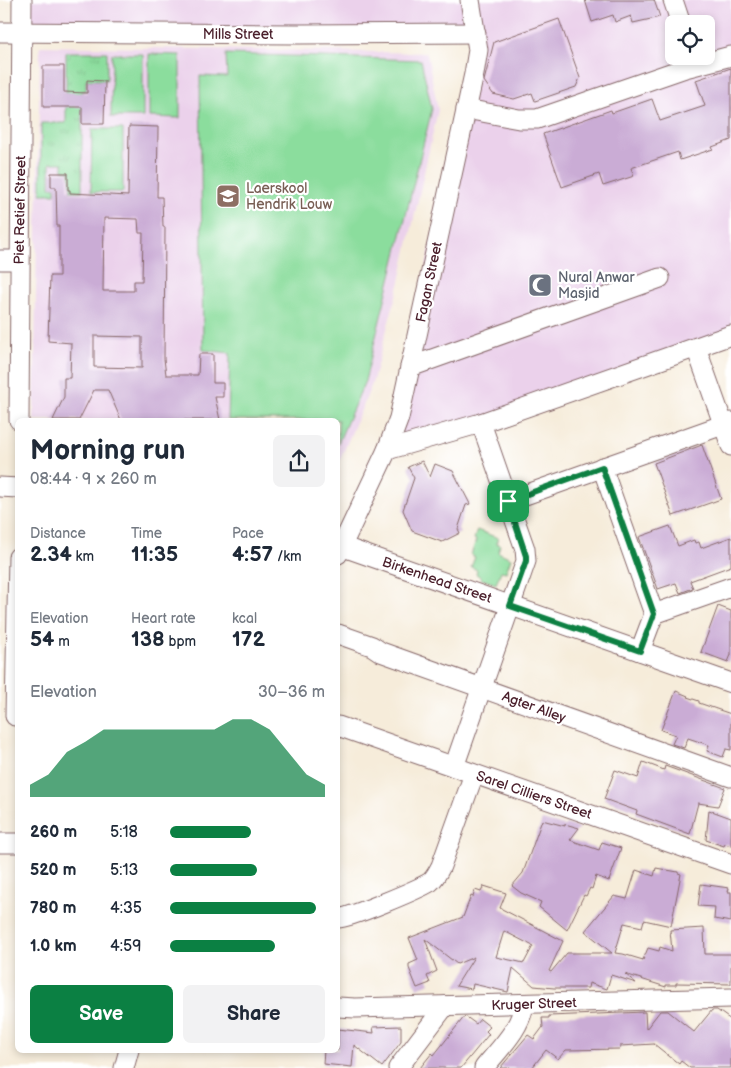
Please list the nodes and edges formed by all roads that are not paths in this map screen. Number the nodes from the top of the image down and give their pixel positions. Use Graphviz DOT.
graph roads {
  1 [pos="22,0"];
  2 [pos="470,0"];
  3 [pos="673,0"];
  4 [pos="678,15"];
  5 [pos="0,32"];
  6 [pos="22,32"];
  7 [pos="476,32"];
  8 [pos="731,56"];
  9 [pos="715,58"];
  10 [pos="689,65"];
  11 [pos="466,109"];
  12 [pos="0,260"];
  13 [pos="20,260"];
  14 [pos="660,278"];
  15 [pos="731,335"];
  16 [pos="698,347"];
  17 [pos="410,367"];
  18 [pos="19,418"];
  19 [pos="481,423"];
  20 [pos="727,423"];
  21 [pos="731,446"];
  22 [pos="386,450"];
  23 [pos="602,467"];
  24 [pos="0,487"];
  25 [pos="15,488"];
  26 [pos="508,501"];
  27 [pos="340,546"];
  28 [pos="340,548"];
  29 [pos="731,587"];
  30 [pos="510,606"];
  31 [pos="654,614"];
  32 [pos="15,625"];
  33 [pos="340,635"];
  34 [pos="640,651"];
  35 [pos="731,683"];
  36 [pos="481,688"];
  37 [pos="11,715"];
  38 [pos="340,727"];
  39 [pos="454,767"];
  40 [pos="474,774"];
  41 [pos="731,777"];
  42 [pos="0,843"];
  43 [pos="15,843"];
  44 [pos="731,864"];
  45 [pos="340,918"];
  46 [pos="731,998"];
  47 [pos="524,1004"];
  48 [pos="445,1006"];
  49 [pos="340,1007"];
  50 [pos="128,1053"];
  51 [pos="124,1068"];
  52 [pos="398,1068"];
  53 [pos="484,1068"];
  1 -- 6 [label="street, Piet Retief Street"];
  2 -- 7 [label="street, Fagan Street"];
  3 -- 4 [label="street"];
  5 -- 6 [label="street, Mills Street"];
  6 -- 7 [label="street, Mills Street"];
  6 -- 13 [label="street, Piet Retief Street"];
  7 -- 11 [label="street, Fagan Street"];
  8 -- 9 [label="street"];
  10 -- 11 [label="street"];
  11 -- 17 [label="street, Fagan Street"];
  12 -- 13 [label="street"];
  13 -- 18 [label="street, Piet Retief Street"];
  14 -- 17 [label="street"];
  15 -- 16 [label="street"];
  16 -- 19 [label="street"];
  16 -- 20 [label="street"];
  17 -- 22 [label="street, Fagan Street"];
  19 -- 22 [label="street"];
  19 -- 26 [label="street"];
  20 -- 21 [label="street"];
  20 -- 23 [label="street"];
  22 -- 27 [label="street, Fagan Street"];
  23 -- 26 [label="street"];
  23 -- 31 [label="street"];
  24 -- 25 [label="street"];
  26 -- 30 [label="street"];
  28 -- 30 [label="street, Birkenhead Street"];
  29 -- 31 [label="street"];
  30 -- 34 [label="street, Birkenhead Street"];
  30 -- 36 [label="street"];
  31 -- 34 [label="street"];
  32 -- 37 [label="street"];
  33 -- 36 [label="street, Agter Alley"];
  34 -- 35 [label="street, Birkenhead Street"];
  36 -- 39 [label="street"];
  36 -- 41 [label="street, Agter Alley"];
  38 -- 39 [label="street, Sarel Cilliers Street"];
  39 -- 40 [label="street, Sarel Cilliers Street"];
  40 -- 44 [label="street, Sarel Cilliers Street"];
  40 -- 45 [label="street"];
  42 -- 43 [label="street"];
  46 -- 47 [label="street, Kruger Street"];
  47 -- 48 [label="street, Kruger Street"];
  47 -- 53 [label="street"];
  48 -- 49 [label="street, Kruger Street"];
  48 -- 52 [label="street"];
  50 -- 51 [label="street"];
}
